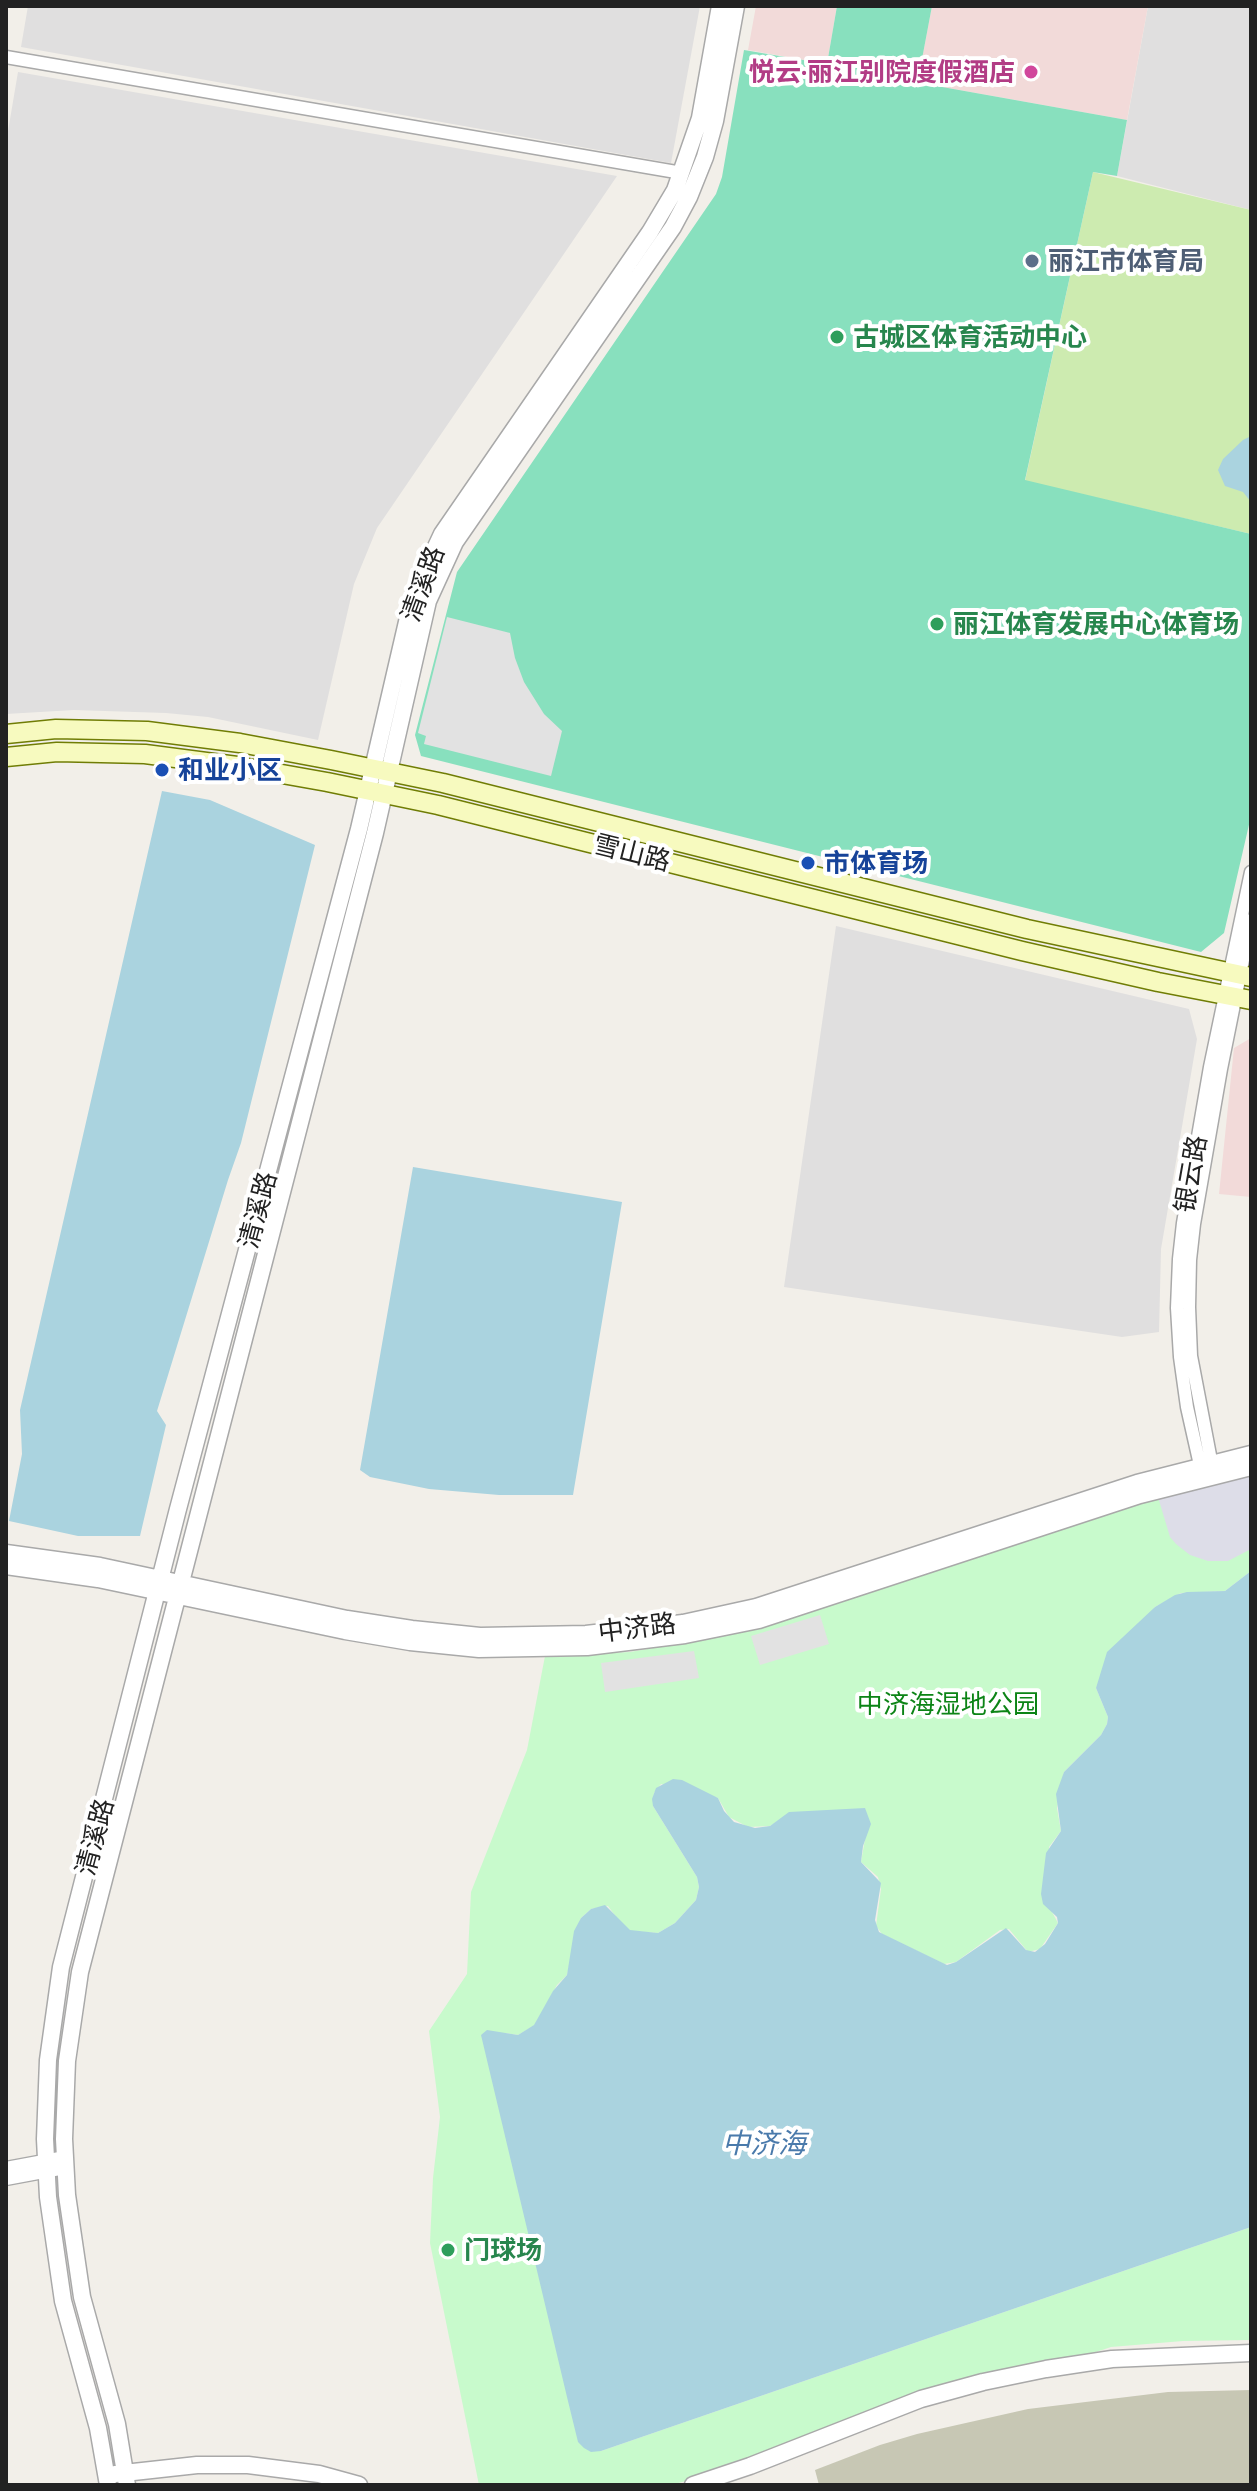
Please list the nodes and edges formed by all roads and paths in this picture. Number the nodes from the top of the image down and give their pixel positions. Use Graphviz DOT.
graph roads {
  1 [pos="720,6"];
  2 [pos="736,6"];
  3 [pos="6,57"];
  4 [pos="682,173"];
  5 [pos="6,734"];
  6 [pos="6,757"];
  7 [pos="381,770"];
  8 [pos="376,792"];
  9 [pos="1251,872"];
  10 [pos="1251,920"];
  11 [pos="1240,975"];
  12 [pos="1237,997"];
  13 [pos="1251,1454"];
  14 [pos="1251,1467"];
  15 [pos="1208,1475"];
  16 [pos="6,1553"];
  17 [pos="6,1566"];
  18 [pos="159,1585"];
  19 [pos="178,1589"];
  20 [pos="65,2162"];
  21 [pos="46,2166"];
  22 [pos="6,2168"];
  23 [pos="6,2179"];
  24 [pos="1251,2353"];
  25 [pos="1251,2363"];
  26 [pos="118,2481"];
  27 [pos="319,2485"];
  28 [pos="359,2485"];
  29 [pos="693,2485"];
  30 [pos="729,2485"];
  1 -- 4 [label="street, 清溪路"];
  2 -- 7 [label="street, 清溪路"];
  3 -- 4 [label="street"];
  4 -- 7 [label="street, 清溪路"];
  5 -- 7 [label="main road, 雪山路"];
  6 -- 8 [label="main road, 雪山路"];
  7 -- 8 [label="street, 清溪路"];
  7 -- 11 [label="main road, 雪山路"];
  8 -- 12 [label="main road, 雪山路"];
  8 -- 18 [label="street, 清溪路"];
  8 -- 19 [label="street, 清溪路"];
  9 -- 11 [label="street, 银云路"];
  10 -- 11 [label="street, 银云路"];
  11 -- 12 [label="street, 银云路"];
  12 -- 15 [label="street, 银云路"];
  13 -- 15 [label="street, 中济路"];
  14 -- 15 [label="street, 中济路"];
  15 -- 19 [label="street, 中济路"];
  16 -- 18 [label="street, 中济路"];
  17 -- 18 [label="street, 中济路"];
  18 -- 19 [label="street, 中济路"];
  18 -- 21 [label="street, 清溪路"];
  19 -- 20 [label="street, 清溪路"];
  20 -- 21 [label="street"];
  20 -- 26 [label="street, 清溪路"];
  21 -- 22 [label="street"];
  21 -- 23 [label="street"];
  21 -- 26 [label="street, 清溪路"];
  24 -- 29 [label="street"];
  25 -- 30 [label="street"];
  26 -- 27 [label="street"];
  26 -- 28 [label="street"];
}
